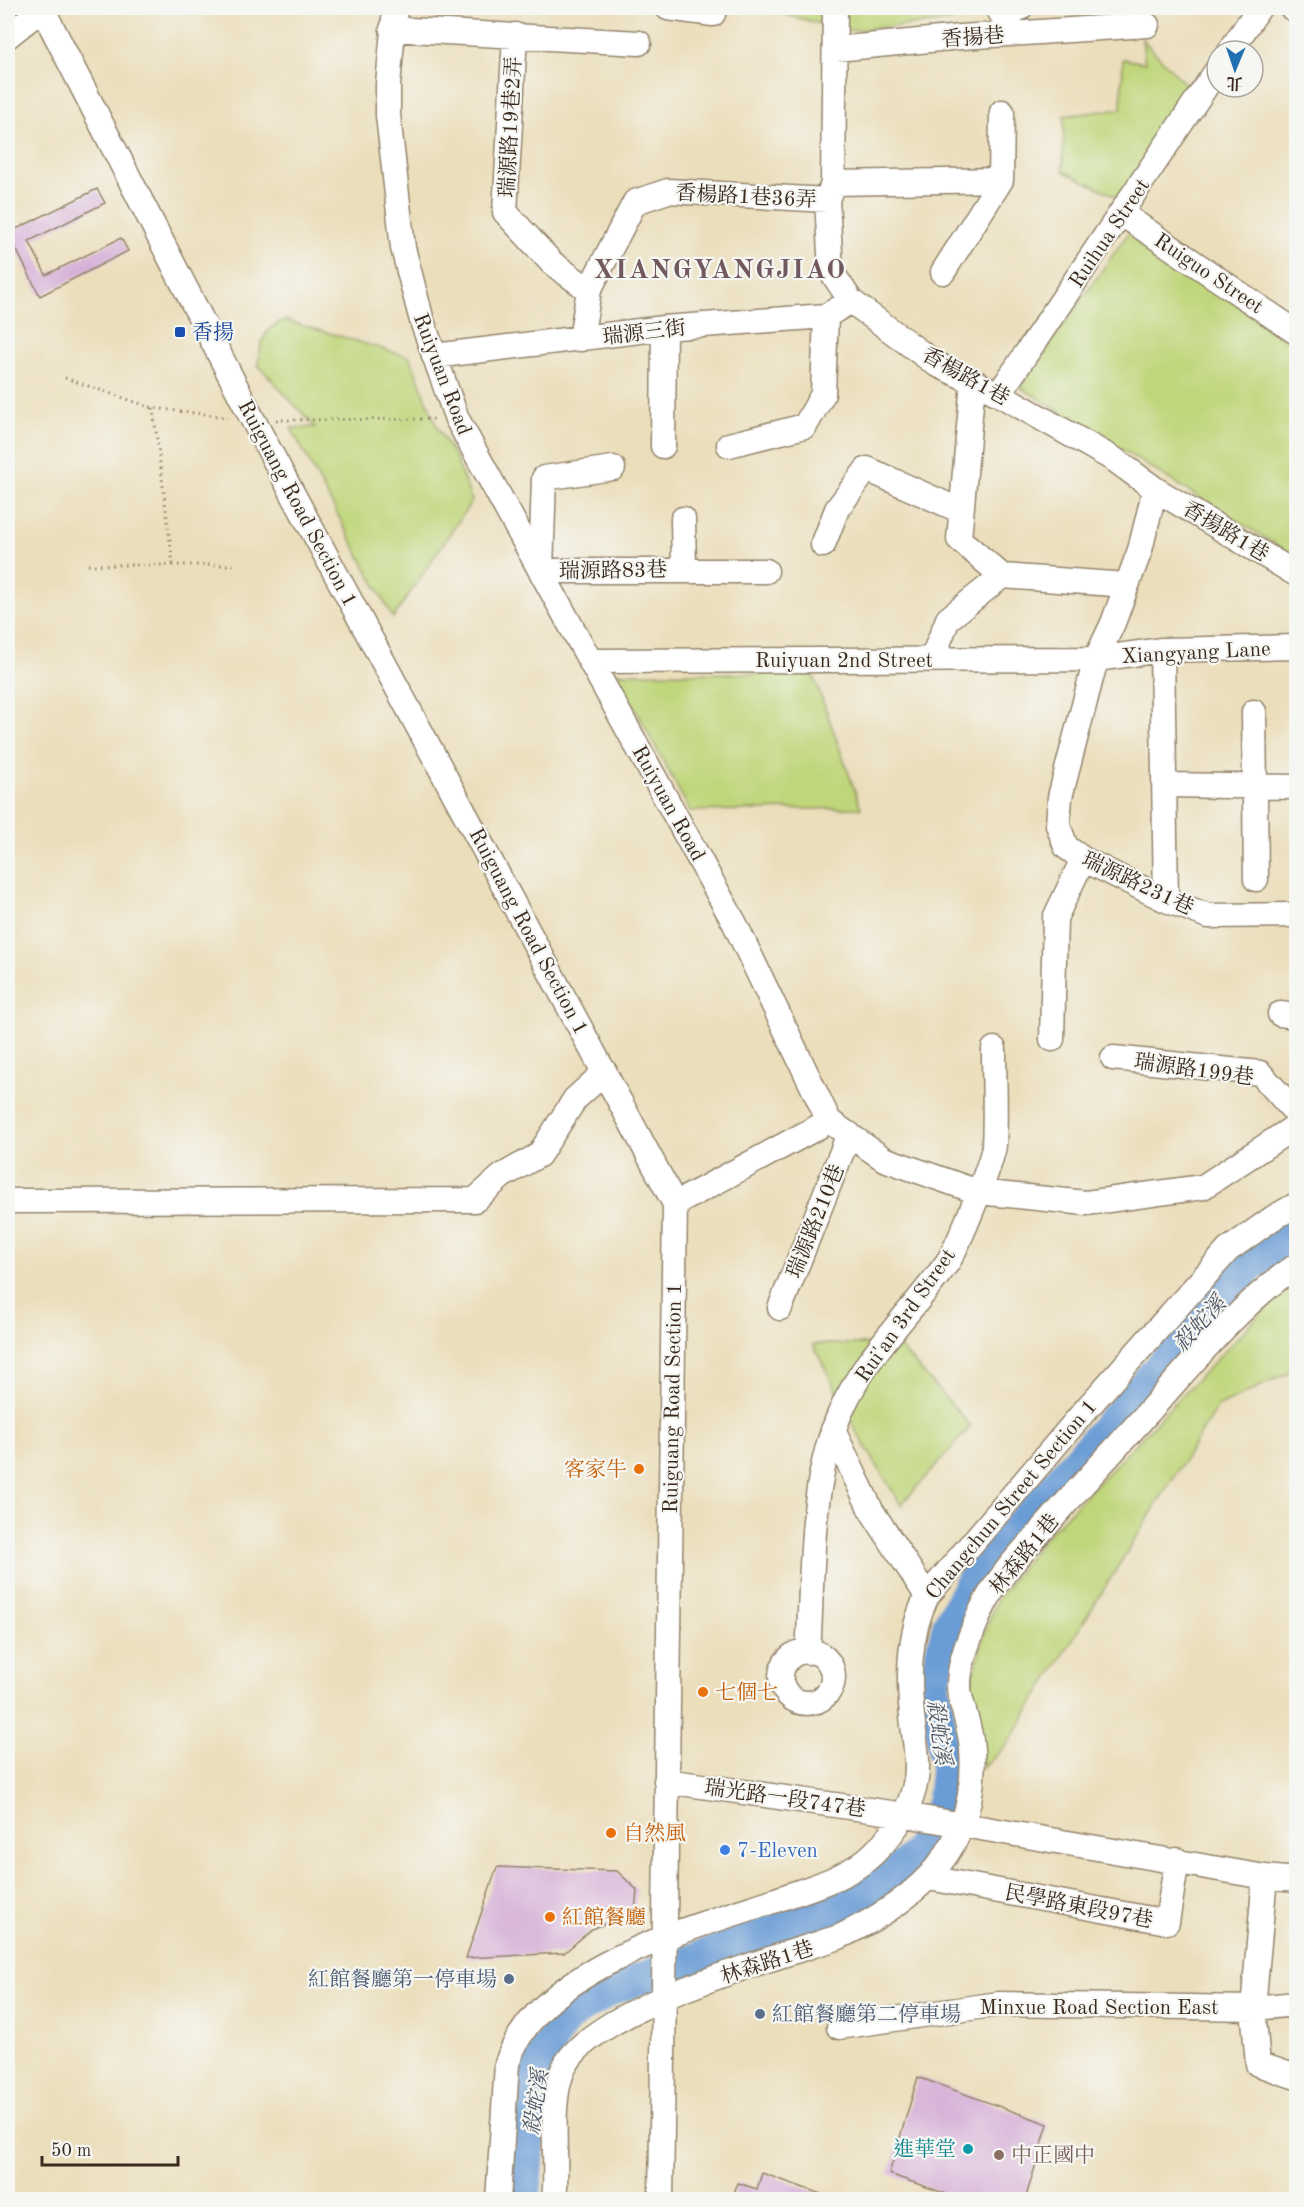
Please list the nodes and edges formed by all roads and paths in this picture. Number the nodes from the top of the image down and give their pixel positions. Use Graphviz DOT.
graph roads {
  1 [pos="42,8"];
  2 [pos="668,8"];
  3 [pos="715,8"];
  4 [pos="836,8"];
  5 [pos="998,8"];
  6 [pos="1020,8"];
  7 [pos="1259,8"];
  8 [pos="1292,8"];
  9 [pos="1296,10"];
  10 [pos="394,18"];
  11 [pos="1147,25"];
  12 [pos="515,35"];
  13 [pos="8,36"];
  14 [pos="1238,39"];
  15 [pos="639,43"];
  16 [pos="836,49"];
  17 [pos="1205,88"];
  18 [pos="1002,112"];
  19 [pos="1002,180"];
  20 [pos="830,191"];
  21 [pos="1122,214"];
  22 [pos="943,272"];
  23 [pos="589,290"];
  24 [pos="851,301"];
  25 [pos="826,316"];
  26 [pos="664,328"];
  27 [pos="1296,333"];
  28 [pos="581,339"];
  29 [pos="434,356"];
  30 [pos="973,382"];
  31 [pos="999,394"];
  32 [pos="153,408"];
  33 [pos="729,445"];
  34 [pos="663,446"];
  35 [pos="613,468"];
  36 [pos="1155,489"];
  37 [pos="961,511"];
  38 [pos="683,519"];
  39 [pos="822,545"];
  40 [pos="173,564"];
  41 [pos="88,566"];
  42 [pos="236,566"];
  43 [pos="684,570"];
  44 [pos="541,571"];
  45 [pos="766,571"];
  46 [pos="1296,574"];
  47 [pos="1002,576"];
  48 [pos="1127,585"];
  49 [pos="1296,647"];
  50 [pos="1162,650"];
  51 [pos="932,659"];
  52 [pos="1096,659"];
  53 [pos="592,661"];
  54 [pos="1254,712"];
  55 [pos="1164,785"];
  56 [pos="1255,786"];
  57 [pos="1296,787"];
  58 [pos="1083,859"];
  59 [pos="1256,879"];
  60 [pos="1166,900"];
  61 [pos="1296,915"];
  62 [pos="1052,1039"];
  63 [pos="994,1049"];
  64 [pos="1113,1058"];
  65 [pos="606,1072"];
  66 [pos="1296,1113"];
  67 [pos="1296,1126"];
  68 [pos="839,1127"];
  69 [pos="978,1192"];
  70 [pos="8,1201"];
  71 [pos="675,1204"];
  72 [pos="1296,1205"];
  73 [pos="1296,1266"];
  74 [pos="780,1308"];
  75 [pos="833,1430"];
  76 [pos="927,1596"];
  77 [pos="808,1652"];
  78 [pos="666,1782"];
  79 [pos="905,1815"];
  80 [pos="963,1826"];
  81 [pos="1178,1860"];
  82 [pos="1265,1877"];
  83 [pos="929,1878"];
  84 [pos="1296,1880"];
  85 [pos="664,1938"];
  86 [pos="664,1998"];
  87 [pos="1296,2004"];
  88 [pos="1253,2008"];
  89 [pos="840,2027"];
  90 [pos="1296,2077"];
  91 [pos="498,2199"];
  92 [pos="554,2199"];
  93 [pos="662,2199"];
  1 -- 13 [label="street"];
  1 -- 65 [label="street, Ruiguang Road Section 1"];
  2 -- 3 [label="street"];
  4 -- 16 [label="street, 香楊路1巷"];
  5 -- 6 [label="street, 香揚巷"];
  7 -- 14 [label="street"];
  8 -- 9 [label="street"];
  10 -- 12 [label="street"];
  10 -- 29 [label="street, Ruiyuan Road"];
  11 -- 16 [label="street, 香揚巷"];
  12 -- 15 [label="street"];
  12 -- 23 [label="street, 瑞源路19巷2弄"];
  16 -- 20 [label="street, 香楊路1巷"];
  17 -- 21 [label="street, Ruihua Street"];
  18 -- 19 [label="street"];
  19 -- 20 [label="street"];
  19 -- 22 [label="street"];
  20 -- 23 [label="street, 香楊路1巷36弄"];
  20 -- 24 [label="street, 香楊路1巷"];
  21 -- 27 [label="street, Ruiguo Street"];
  21 -- 31 [label="street, Ruihua Street"];
  23 -- 28 [label="street, 香楊路1巷36弄"];
  24 -- 25 [label="street, 瑞源三街"];
  24 -- 30 [label="street, 香楊路1巷"];
  25 -- 26 [label="street, 瑞源三街"];
  25 -- 33 [label="street"];
  26 -- 28 [label="street, 瑞源三街"];
  26 -- 34 [label="street"];
  28 -- 29 [label="street, 瑞源三街"];
  29 -- 44 [label="street, Ruiyuan Road"];
  30 -- 31 [label="street, 香楊路1巷"];
  30 -- 37 [label="street"];
  31 -- 36 [label="street, 香楊路1巷"];
  32 -- 40 [label="path"];
  35 -- 44 [label="street"];
  36 -- 46 [label="street, 香揚路1巷"];
  36 -- 48 [label="street"];
  37 -- 39 [label="street"];
  37 -- 47 [label="street"];
  38 -- 43 [label="street"];
  40 -- 41 [label="path"];
  40 -- 42 [label="path"];
  43 -- 44 [label="street, 瑞源路83巷"];
  43 -- 45 [label="street, 瑞源路83巷"];
  44 -- 53 [label="street, Ruiyuan Road"];
  47 -- 48 [label="street"];
  47 -- 51 [label="street"];
  48 -- 52 [label="street"];
  49 -- 50 [label="street, Xiangyang Lane"];
  50 -- 52 [label="street, Xiangyang Lane"];
  50 -- 55 [label="street"];
  51 -- 52 [label="street, Ruiyuan 2nd Street"];
  51 -- 53 [label="street, Ruiyuan 2nd Street"];
  52 -- 58 [label="street, 瑞源路231巷"];
  53 -- 68 [label="street, Ruiyuan Road"];
  54 -- 56 [label="street"];
  55 -- 56 [label="street"];
  55 -- 60 [label="street"];
  56 -- 57 [label="street"];
  56 -- 59 [label="street"];
  58 -- 60 [label="street, 瑞源路231巷"];
  58 -- 62 [label="street"];
  60 -- 61 [label="street, 瑞源路231巷"];
  63 -- 69 [label="street, Rui'an 3rd Street"];
  64 -- 66 [label="street, 瑞源路199巷"];
  65 -- 70 [label="street"];
  65 -- 71 [label="street, Ruiguang Road Section 1"];
  67 -- 69 [label="street, Ruiyuan Road"];
  68 -- 69 [label="street, Ruiyuan Road"];
  68 -- 71 [label="street"];
  68 -- 74 [label="street, 瑞源路210巷"];
  69 -- 75 [label="street, Rui'an 3rd Street"];
  71 -- 78 [label="street, Ruiguang Road Section 1"];
  72 -- 76 [label="street, Changchun Street Section 1"];
  73 -- 80 [label="street, 林森路1巷"];
  75 -- 76 [label="street"];
  75 -- 77 [label="street, Rui'an 3rd Street"];
  76 -- 79 [label="street, Changchun Street Section 1"];
  78 -- 79 [label="street, 瑞光路一段747巷"];
  78 -- 85 [label="street, Ruiguang Road Section 1"];
  79 -- 80 [label="street, 瑞光路一段747巷"];
  79 -- 85 [label="street, Changchun Street Section 1"];
  80 -- 81 [label="street"];
  80 -- 83 [label="street, 林森路1巷"];
  81 -- 82 [label="street"];
  81 -- 83 [label="street, 民學路東段97巷"];
  82 -- 84 [label="street"];
  82 -- 88 [label="street"];
  83 -- 86 [label="street, 林森路1巷"];
  85 -- 86 [label="street, Ruiguang Road Section 1"];
  85 -- 91 [label="street, Changchun Street Section 1"];
  86 -- 92 [label="street, 林森路1巷"];
  86 -- 93 [label="street, Ruiguang Road Section 1"];
  87 -- 88 [label="street, Minxue Road Section East"];
  88 -- 89 [label="street, Minxue Road Section East"];
  88 -- 90 [label="street"];
}
